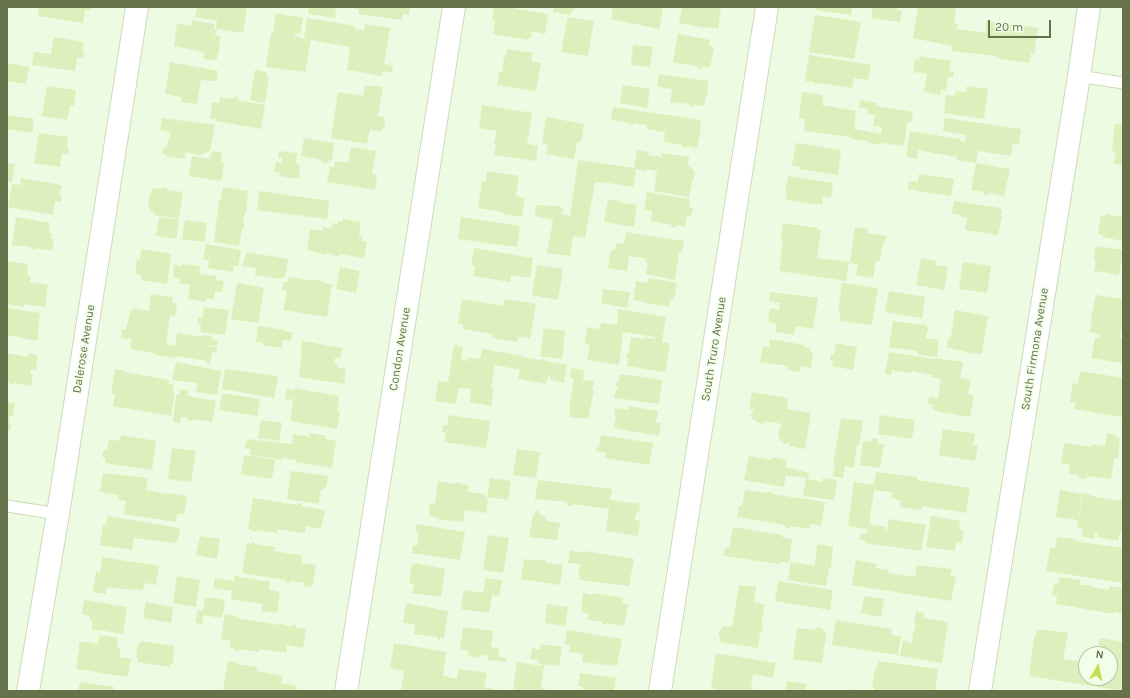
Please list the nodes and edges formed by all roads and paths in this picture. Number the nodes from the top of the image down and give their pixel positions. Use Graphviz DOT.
graph roads {
  1 [pos="137,7"];
  2 [pos="454,7"];
  3 [pos="767,7"];
  4 [pos="1089,7"];
  5 [pos="1079,76"];
  6 [pos="1123,83"];
  7 [pos="7,506"];
  8 [pos="58,514"];
  9 [pos="28,691"];
  10 [pos="346,691"];
  11 [pos="660,691"];
  12 [pos="980,691"];
  1 -- 8 [label="street, Dalerose Avenue"];
  2 -- 10 [label="street, Condon Avenue"];
  3 -- 11 [label="street, South Truro Avenue"];
  4 -- 5 [label="street, South Firmona Avenue"];
  5 -- 6 [label="lane"];
  5 -- 12 [label="street, South Firmona Avenue"];
  7 -- 8 [label="lane"];
  8 -- 9 [label="street, Dalerose Avenue"];
}
